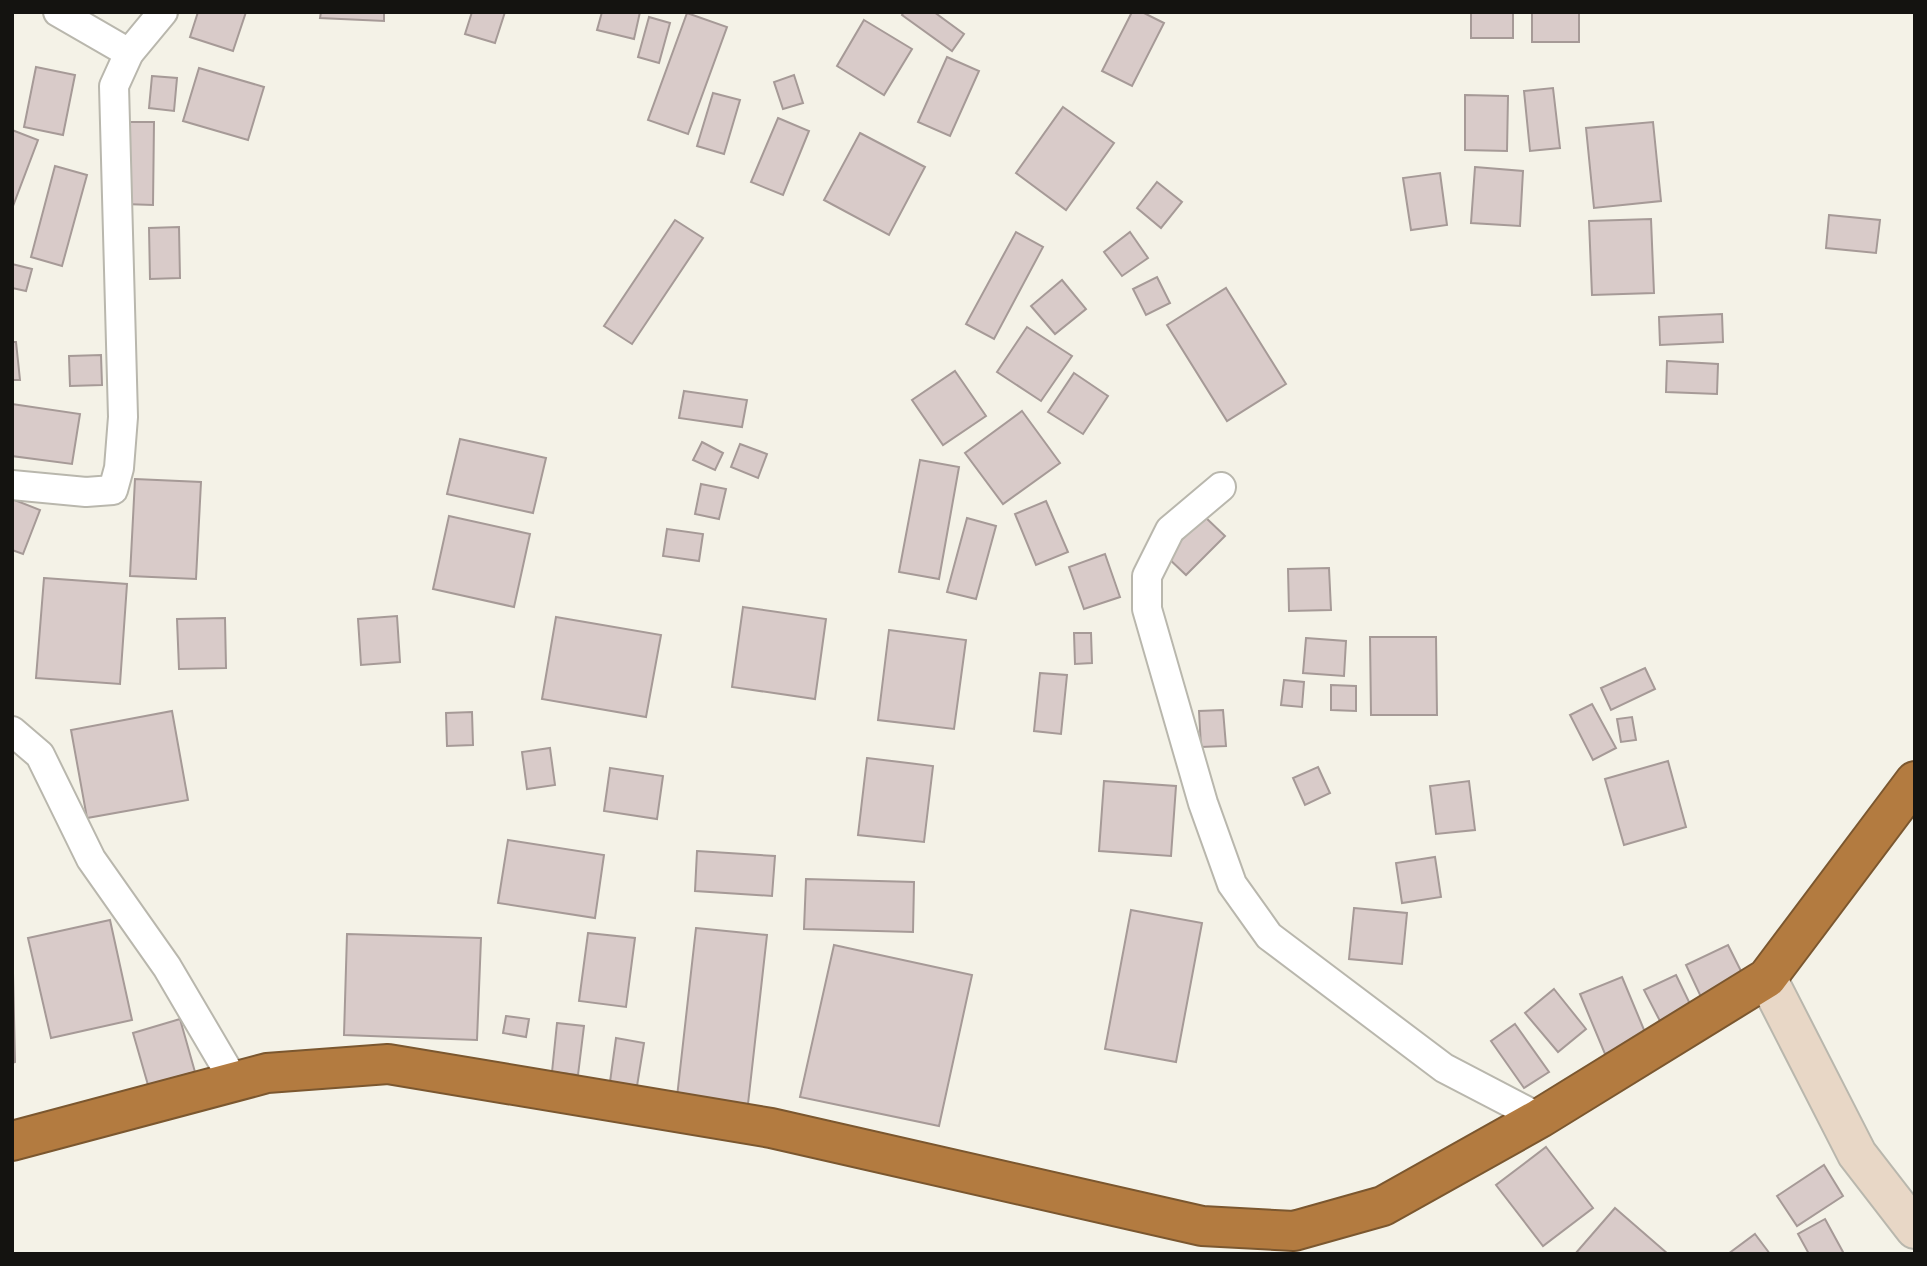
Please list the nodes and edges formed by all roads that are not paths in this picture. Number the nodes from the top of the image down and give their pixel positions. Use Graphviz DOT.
graph roads {
  1 [pos="58,12"];
  2 [pos="163,12"];
  3 [pos="129,53"];
  4 [pos="12,485"];
  5 [pos="1222,487"];
  6 [pos="12,731"];
  7 [pos="1915,780"];
  8 [pos="1768,978"];
  9 [pos="234,1081"];
  10 [pos="1540,1118"];
  11 [pos="12,1141"];
  12 [pos="1915,1228"];
  1 -- 3 [label="street"];
  2 -- 3 [label="street"];
  3 -- 4 [label="street"];
  5 -- 10 [label="street"];
  6 -- 9 [label="street"];
  7 -- 8 [label="highway"];
  8 -- 10 [label="highway"];
  8 -- 12 [label="street"];
  9 -- 10 [label="highway"];
  9 -- 11 [label="highway"];
}
